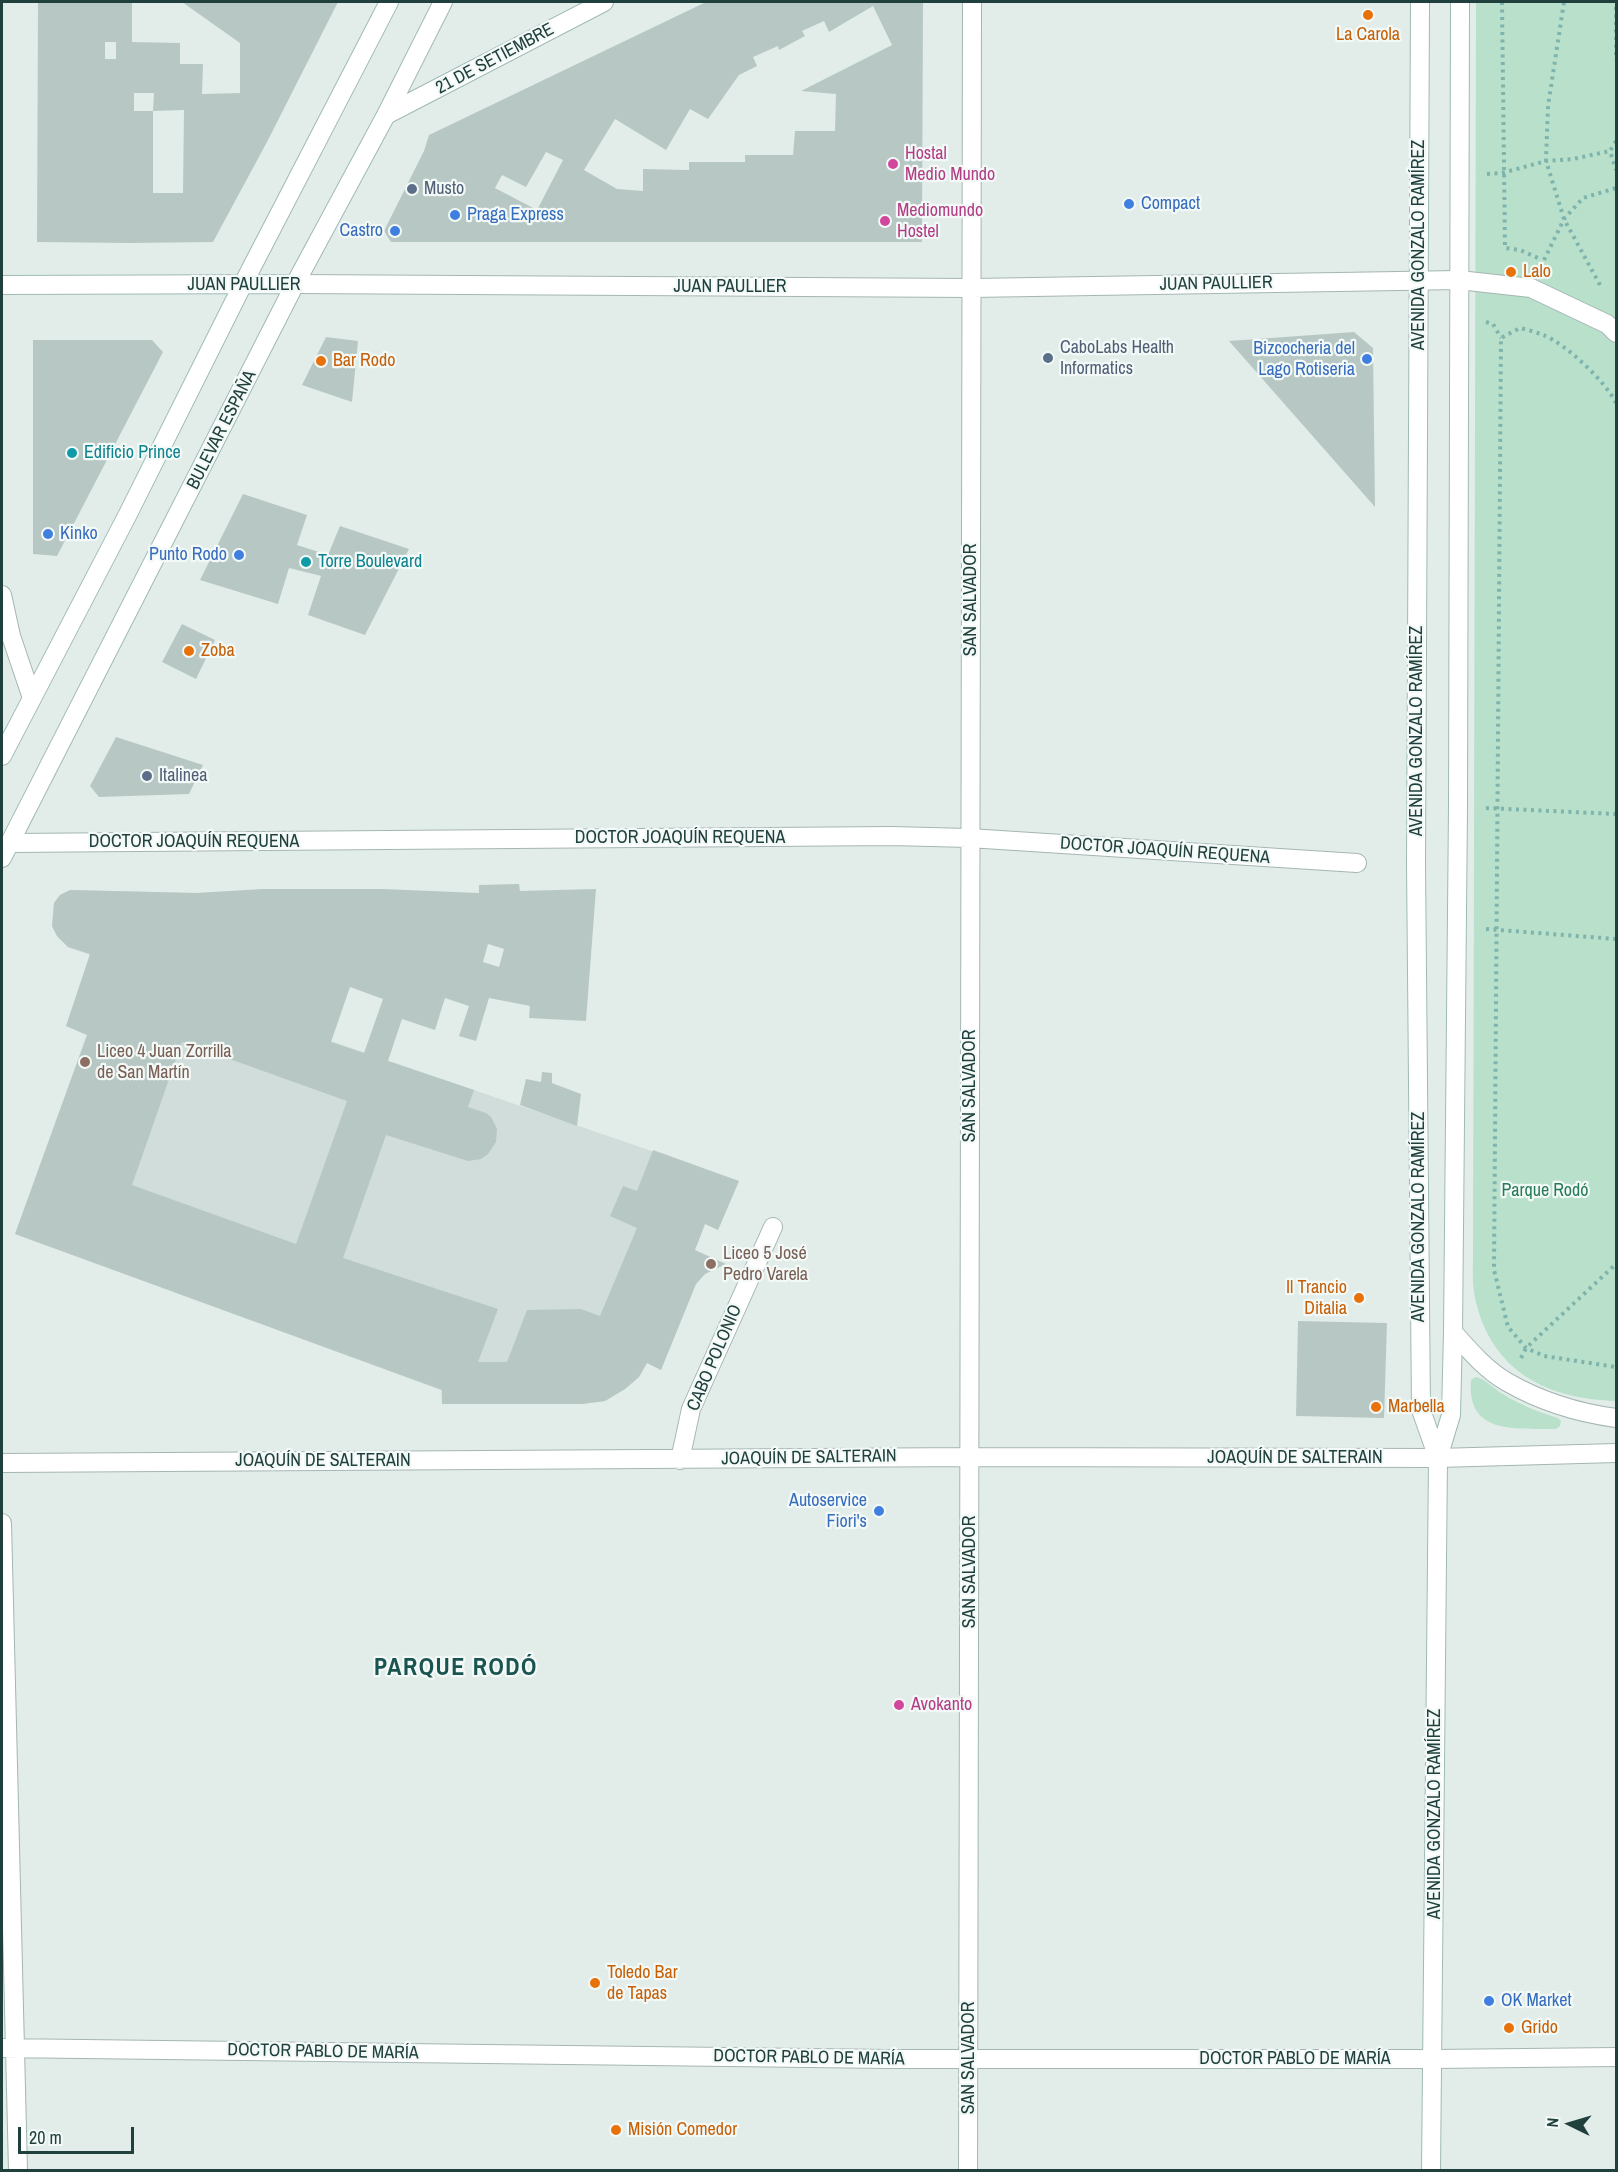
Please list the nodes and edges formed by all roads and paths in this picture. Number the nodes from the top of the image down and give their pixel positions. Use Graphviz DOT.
graph roads {
  1 [pos="389,2"];
  2 [pos="443,2"];
  3 [pos="604,2"];
  4 [pos="972,2"];
  5 [pos="1420,2"];
  6 [pos="1460,2"];
  7 [pos="1502,2"];
  8 [pos="1564,2"];
  9 [pos="1617,7"];
  10 [pos="1617,60"];
  11 [pos="386,115"];
  12 [pos="1617,141"];
  13 [pos="1610,151"];
  14 [pos="1546,161"];
  15 [pos="1617,170"];
  16 [pos="1502,173"];
  17 [pos="1459,175"];
  18 [pos="1617,188"];
  19 [pos="1564,219"];
  20 [pos="1544,260"];
  21 [pos="1553,264"];
  22 [pos="1420,280"];
  23 [pos="1459,280"];
  24 [pos="1590,281"];
  25 [pos="295,284"];
  26 [pos="2,285"];
  27 [pos="1600,285"];
  28 [pos="242,286"];
  29 [pos="972,288"];
  30 [pos="1608,291"];
  31 [pos="1617,333"];
  32 [pos="1617,403"];
  33 [pos="2,595"];
  34 [pos="32,698"];
  35 [pos="2,756"];
  36 [pos="1458,807"];
  37 [pos="1498,809"];
  38 [pos="1617,814"];
  39 [pos="969,838"];
  40 [pos="4,848"];
  41 [pos="1357,863"];
  42 [pos="1457,926"];
  43 [pos="1496,930"];
  44 [pos="1617,939"];
  45 [pos="773,1227"];
  46 [pos="1617,1264"];
  47 [pos="1453,1332"];
  48 [pos="1527,1348"];
  49 [pos="1617,1367"];
  50 [pos="1506,1382"];
  51 [pos="1617,1418"];
  52 [pos="1617,1452"];
  53 [pos="970,1457"];
  54 [pos="1438,1458"];
  55 [pos="680,1460"];
  56 [pos="2,1462"];
  57 [pos="2,1523"];
  58 [pos="9,2048"];
  59 [pos="1617,2057"];
  60 [pos="969,2058"];
  61 [pos="1433,2059"];
  62 [pos="18,2170"];
  63 [pos="968,2170"];
  64 [pos="1431,2170"];
  1 -- 28 [label="street"];
  2 -- 11 [label="street, BULEVAR ESPAÑA"];
  3 -- 11 [label="street, 21 DE SETIEMBRE"];
  4 -- 29 [label="street, SAN SALVADOR"];
  5 -- 22 [label="street, AVENIDA GONZALO RAMÍREZ"];
  6 -- 17 [label="street, AVENIDA GONZALO RAMÍREZ"];
  7 -- 16 [label="path"];
  8 -- 14 [label="path"];
  9 -- 10 [label="path"];
  11 -- 25 [label="street, BULEVAR ESPAÑA"];
  12 -- 13 [label="path"];
  13 -- 14 [label="path"];
  13 -- 15 [label="path"];
  14 -- 16 [label="path"];
  14 -- 19 [label="path"];
  16 -- 17 [label="path"];
  16 -- 20 [label="path"];
  17 -- 23 [label="street, AVENIDA GONZALO RAMÍREZ"];
  18 -- 19 [label="path"];
  19 -- 20 [label="path"];
  19 -- 27 [label="path"];
  20 -- 21 [label="path"];
  22 -- 23 [label="street, JUAN PAULLIER"];
  22 -- 29 [label="street, JUAN PAULLIER"];
  22 -- 54 [label="street, AVENIDA GONZALO RAMÍREZ"];
  23 -- 31 [label="street, JUAN PAULLIER"];
  23 -- 36 [label="street, AVENIDA GONZALO RAMÍREZ"];
  24 -- 27 [label="path"];
  25 -- 28 [label="street, JUAN PAULLIER"];
  25 -- 29 [label="street, JUAN PAULLIER"];
  25 -- 40 [label="street, BULEVAR ESPAÑA"];
  26 -- 28 [label="street, JUAN PAULLIER"];
  27 -- 30 [label="path"];
  28 -- 34 [label="street"];
  29 -- 39 [label="street, SAN SALVADOR"];
  32 -- 37 [label="path"];
  33 -- 34 [label="street"];
  34 -- 35 [label="street"];
  36 -- 37 [label="path"];
  36 -- 42 [label="street, AVENIDA GONZALO RAMÍREZ"];
  37 -- 38 [label="path"];
  37 -- 43 [label="path"];
  39 -- 40 [label="street, DOCTOR JOAQUÍN REQUENA"];
  39 -- 41 [label="street, DOCTOR JOAQUÍN REQUENA"];
  39 -- 53 [label="street, SAN SALVADOR"];
  42 -- 43 [label="path"];
  42 -- 47 [label="street, AVENIDA GONZALO RAMÍREZ"];
  43 -- 44 [label="path"];
  43 -- 48 [label="path"];
  45 -- 55 [label="street, CABO POLONIO"];
  46 -- 48 [label="path"];
  47 -- 50 [label="street"];
  47 -- 54 [label="street, AVENIDA GONZALO RAMÍREZ"];
  48 -- 49 [label="path"];
  48 -- 50 [label="path"];
  50 -- 51 [label="street"];
  52 -- 54 [label="street, JOAQUÍN DE SALTERAIN"];
  53 -- 54 [label="street, JOAQUÍN DE SALTERAIN"];
  53 -- 55 [label="street, JOAQUÍN DE SALTERAIN"];
  53 -- 60 [label="street, SAN SALVADOR"];
  54 -- 61 [label="street, AVENIDA GONZALO RAMÍREZ"];
  55 -- 56 [label="street, JOAQUÍN DE SALTERAIN"];
  57 -- 58 [label="street"];
  58 -- 60 [label="street, DOCTOR PABLO DE MARÍA"];
  58 -- 62 [label="street"];
  59 -- 61 [label="street, DOCTOR PABLO DE MARÍA"];
  60 -- 61 [label="street, DOCTOR PABLO DE MARÍA"];
  60 -- 63 [label="street, SAN SALVADOR"];
  61 -- 64 [label="street, AVENIDA GONZALO RAMÍREZ"];
}
